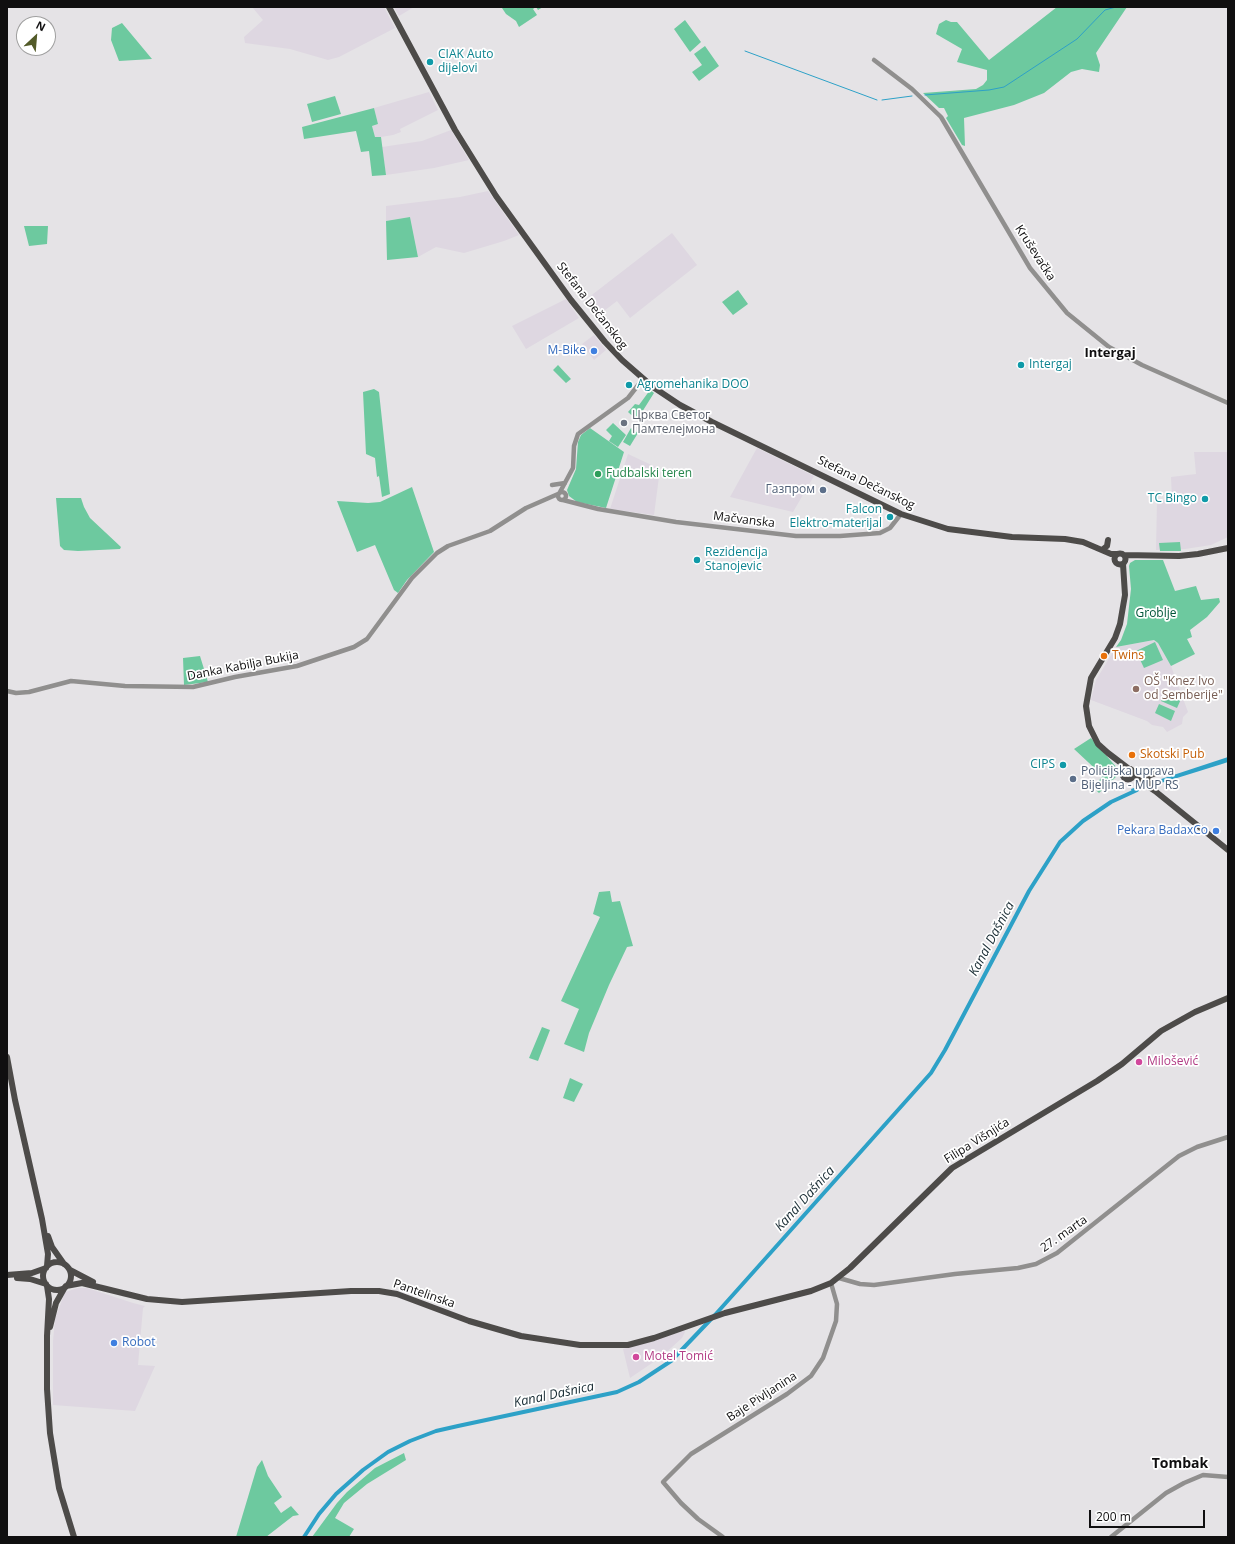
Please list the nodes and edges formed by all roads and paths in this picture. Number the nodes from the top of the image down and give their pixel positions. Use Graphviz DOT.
graph roads {
  1 [pos="389,7"];
  2 [pos="874,60"];
  3 [pos="643,379"];
  4 [pos="1228,403"];
  5 [pos="567,482"];
  6 [pos="552,485"];
  7 [pos="562,496"];
  8 [pos="546,500"];
  9 [pos="901,514"];
  10 [pos="1108,540"];
  11 [pos="1095,547"];
  12 [pos="1227,547"];
  13 [pos="1102,550"];
  14 [pos="1120,555"];
  15 [pos="1145,556"];
  16 [pos="1115,562"];
  17 [pos="1124,563"];
  18 [pos="1125,582"];
  19 [pos="7,691"];
  20 [pos="1114,758"];
  21 [pos="1129,769"];
  22 [pos="1159,772"];
  23 [pos="1122,773"];
  24 [pos="1132,778"];
  25 [pos="1146,782"];
  26 [pos="1228,850"];
  27 [pos="1228,998"];
  28 [pos="7,1057"];
  29 [pos="1228,1137"];
  30 [pos="42,1219"];
  31 [pos="64,1264"];
  32 [pos="46,1267"];
  33 [pos="70,1270"];
  34 [pos="7,1276"];
  35 [pos="839,1278"];
  36 [pos="831,1283"];
  37 [pos="46,1285"];
  38 [pos="66,1287"];
  39 [pos="115,1290"];
  40 [pos="725,1313"];
  41 [pos="48,1348"];
  42 [pos="1228,1476"];
  43 [pos="74,1537"];
  44 [pos="723,1537"];
  45 [pos="1111,1537"];
  1 -- 3 [label="main road, Stefana Dečanskog"];
  2 -- 4 [label="street, Kruševačka"];
  3 -- 5 [label="street"];
  3 -- 9 [label="main road, Stefana Dečanskog"];
  5 -- 6 [label="street"];
  5 -- 7 [label="street"];
  7 -- 8 [label="street, Mačvanska"];
  7 -- 9 [label="street, Mačvanska"];
  8 -- 19 [label="street, Danka Kabilja Bukija"];
  9 -- 11 [label="main road, Stefana Dečanskog"];
  10 -- 13 [label="main road"];
  11 -- 13 [label="main road"];
  11 -- 16 [label="main road"];
  12 -- 15 [label="main road"];
  13 -- 14 [label="main road"];
  14 -- 15 [label="main road"];
  14 -- 16 [label="main road"];
  14 -- 17 [label="main road"];
  15 -- 17 [label="main road"];
  16 -- 17 [label="main road"];
  16 -- 18 [label="main road"];
  17 -- 18 [label="main road"];
  18 -- 20 [label="main road"];
  20 -- 21 [label="main road"];
  20 -- 23 [label="main road"];
  21 -- 23 [label="main road"];
  21 -- 24 [label="main road"];
  22 -- 25 [label="main road"];
  23 -- 24 [label="main road"];
  24 -- 25 [label="main road"];
  25 -- 26 [label="main road"];
  27 -- 35 [label="main road, Filipa Višnjića"];
  28 -- 30 [label="main road"];
  29 -- 35 [label="street, 27. marta"];
  30 -- 31 [label="main road"];
  30 -- 32 [label="main road"];
  31 -- 32 [label="main road"];
  31 -- 33 [label="main road"];
  32 -- 34 [label="main road"];
  32 -- 37 [label="main road"];
  33 -- 38 [label="main road"];
  33 -- 39 [label="main road"];
  34 -- 37 [label="main road"];
  35 -- 36 [label="main road, Filipa Višnjića"];
  36 -- 40 [label="main road, Filipa Višnjića"];
  36 -- 44 [label="street, Baje Pivljanina"];
  37 -- 38 [label="main road"];
  37 -- 41 [label="main road"];
  38 -- 39 [label="main road"];
  38 -- 41 [label="main road"];
  39 -- 40 [label="main road, Pantelinska"];
  41 -- 43 [label="main road"];
  42 -- 45 [label="street"];
}
